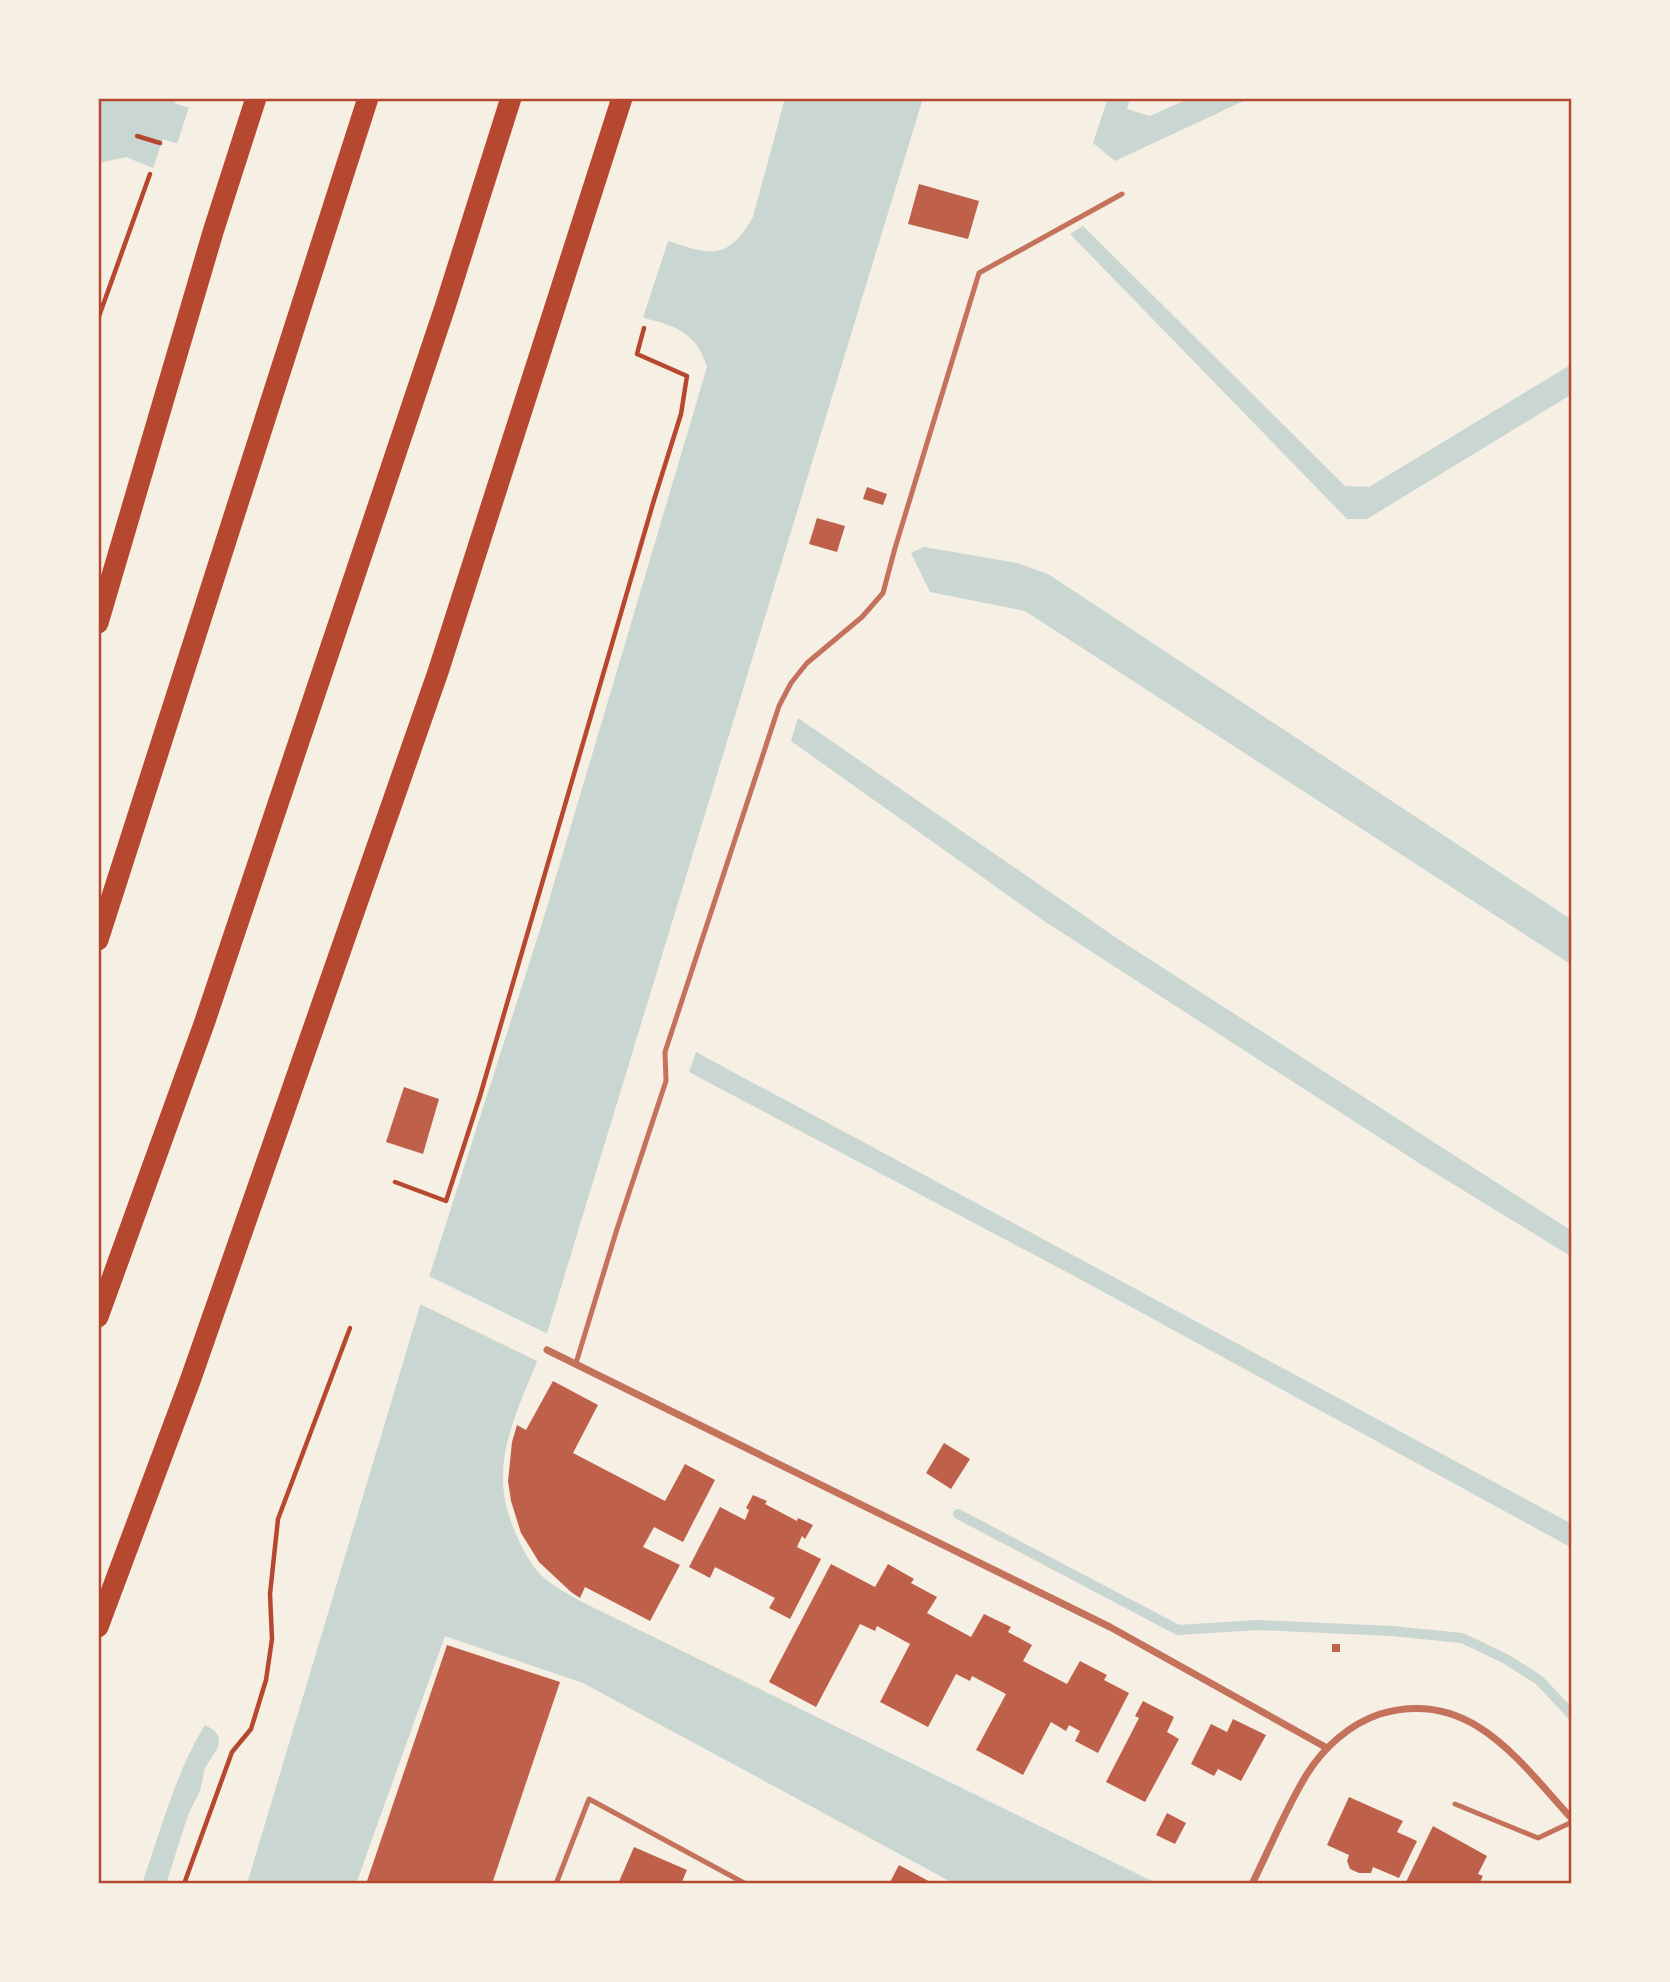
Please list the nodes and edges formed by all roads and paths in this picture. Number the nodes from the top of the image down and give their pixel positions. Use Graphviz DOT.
graph roads {
  1 [pos="256,98"];
  2 [pos="369,98"];
  3 [pos="511,98"];
  4 [pos="622,98"];
  5 [pos="137,136"];
  6 [pos="160,143"];
  7 [pos="150,174"];
  8 [pos="1122,194"];
  9 [pos="98,319"];
  10 [pos="644,328"];
  11 [pos="98,623"];
  12 [pos="98,940"];
  13 [pos="395,1182"];
  14 [pos="98,1317"];
  15 [pos="350,1328"];
  16 [pos="547,1350"];
  17 [pos="576,1363"];
  18 [pos="98,1627"];
  19 [pos="1327,1748"];
  20 [pos="1455,1804"];
  21 [pos="1572,1821"];
  22 [pos="184,1884"];
  23 [pos="556,1884"];
  24 [pos="746,1884"];
  25 [pos="1252,1884"];
  1 -- 11 [label="highway"];
  2 -- 12 [label="highway"];
  3 -- 14 [label="highway"];
  4 -- 18 [label="highway"];
  5 -- 6 [label="path"];
  7 -- 9 [label="path"];
  8 -- 17 [label="lane"];
  10 -- 13 [label="path"];
  15 -- 22 [label="path"];
  16 -- 17 [label="street"];
  17 -- 19 [label="street"];
  19 -- 21 [label="street"];
  19 -- 25 [label="street"];
  20 -- 21 [label="lane"];
  23 -- 24 [label="lane"];
}
